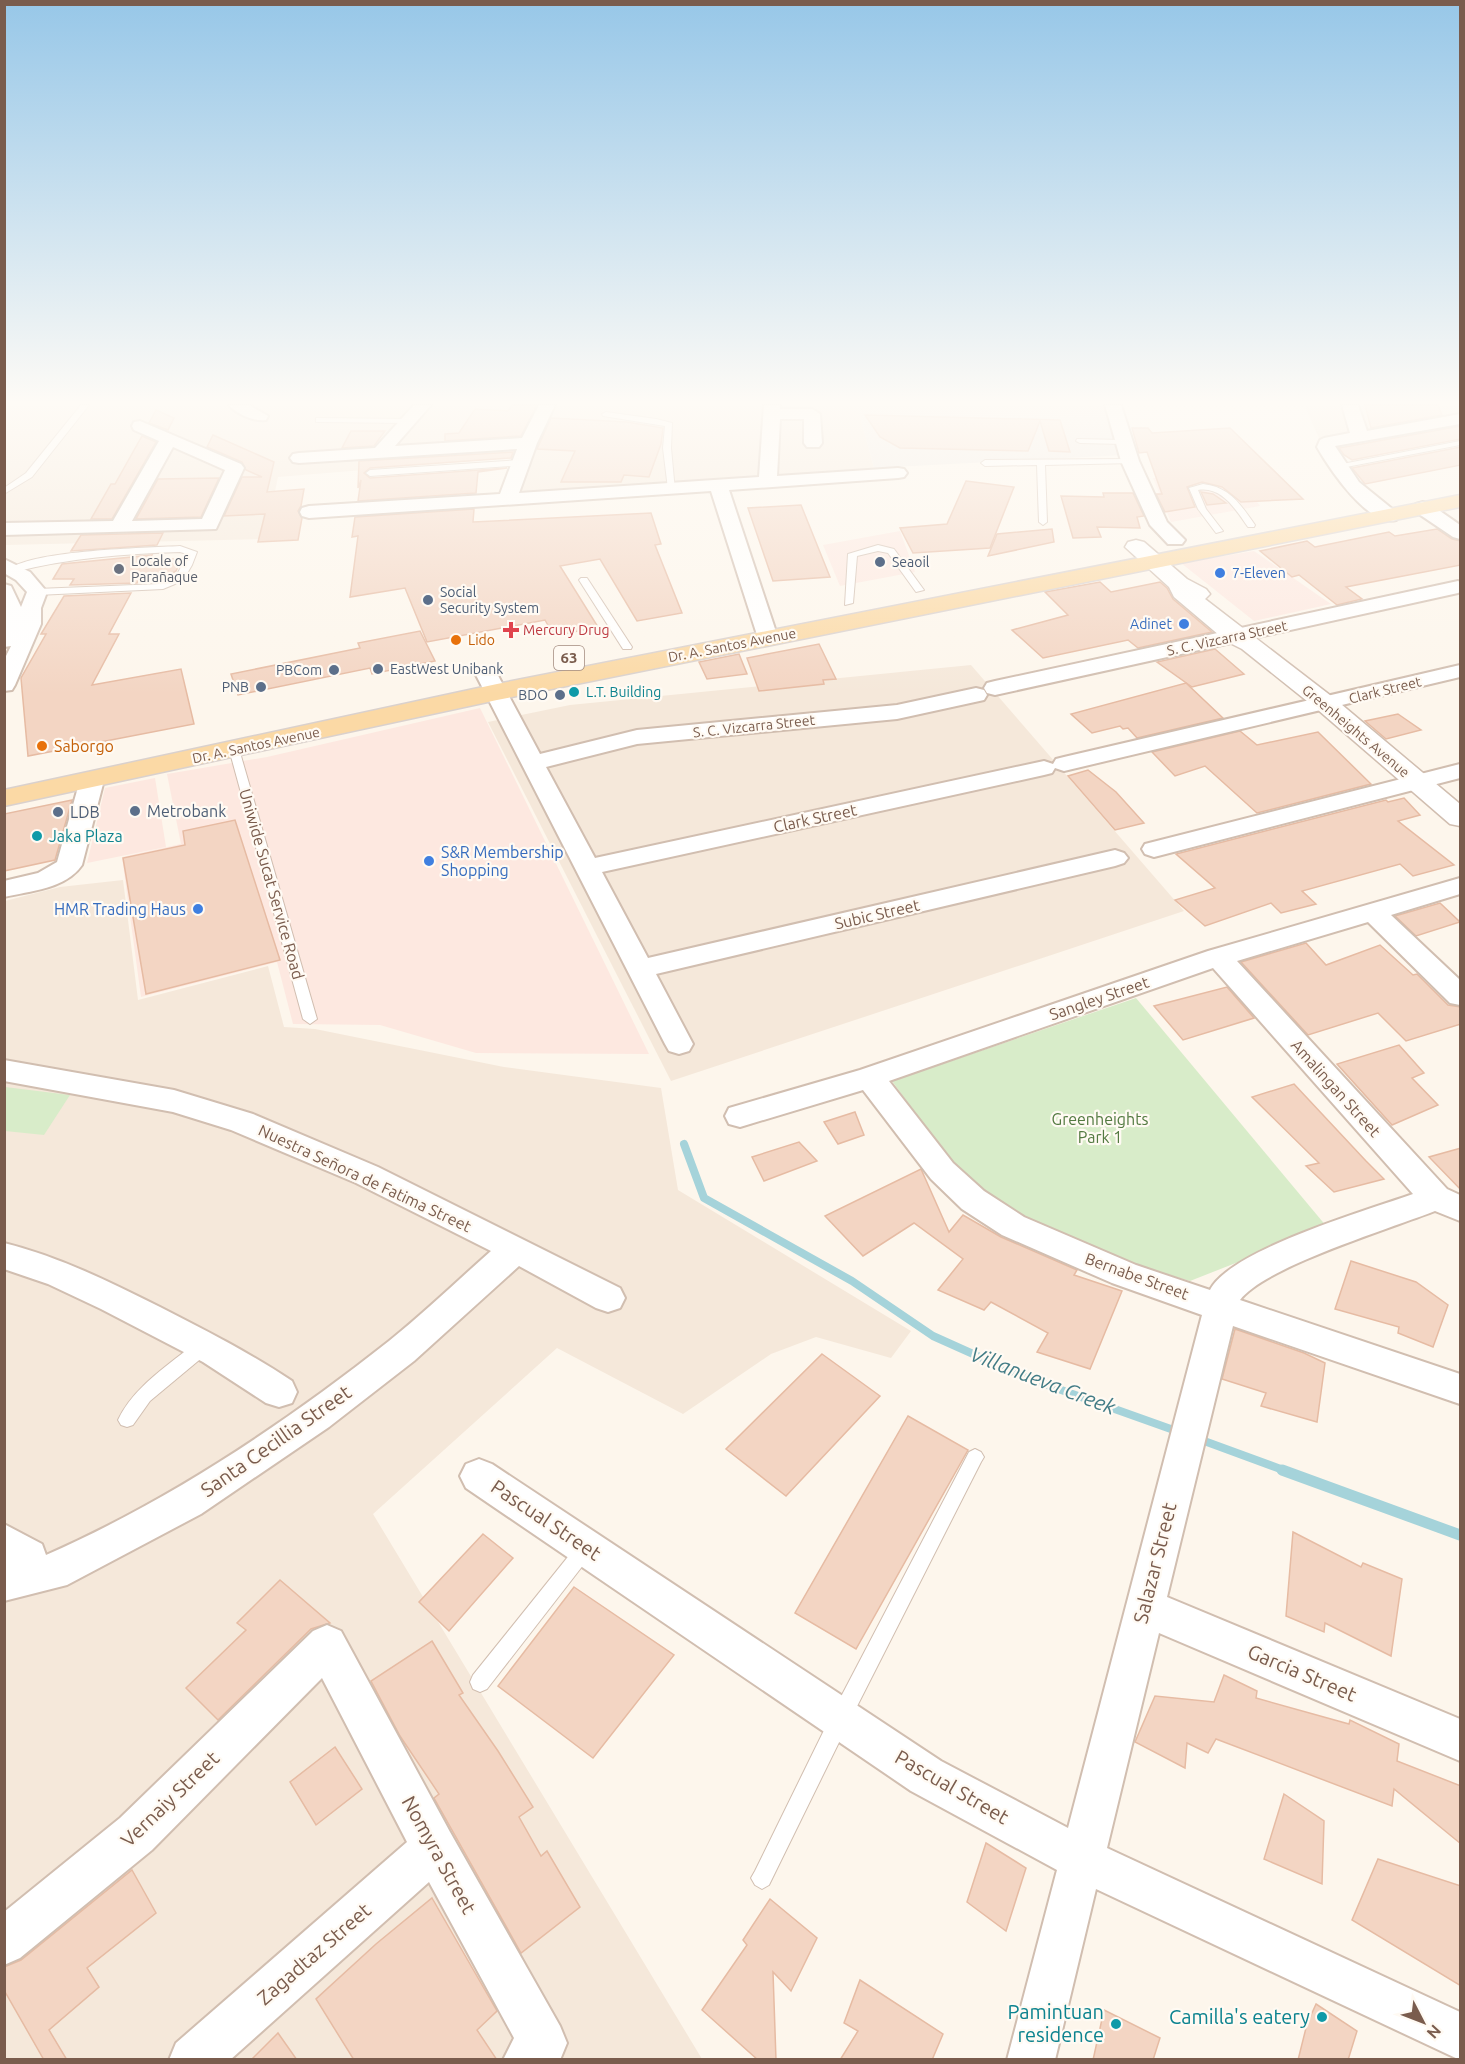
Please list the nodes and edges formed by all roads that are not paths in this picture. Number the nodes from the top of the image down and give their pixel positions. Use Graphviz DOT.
graph roads {
  1 [pos="134,501"];
  2 [pos="219,501"];
  3 [pos="485,501"];
  4 [pos="724,501"];
  5 [pos="1042,501"];
  6 [pos="1148,501"];
  7 [pos="1199,501"];
  8 [pos="1232,501"];
  9 [pos="1374,501"];
  10 [pos="1459,501"];
  11 [pos="1370,502"];
  12 [pos="1423,508"];
  13 [pos="309,512"];
  14 [pos="1389,516"];
  15 [pos="1042,522"];
  16 [pos="1251,525"];
  17 [pos="119,527"];
  18 [pos="4,529"];
  19 [pos="1220,531"];
  20 [pos="1461,533"];
  21 [pos="1175,540"];
  22 [pos="1144,554"];
  23 [pos="9,567"];
  24 [pos="584,580"];
  25 [pos="1458,587"];
  26 [pos="919,590"];
  27 [pos="37,592"];
  28 [pos="6,593"];
  29 [pos="848,603"];
  30 [pos="765,629"];
  31 [pos="1244,638"];
  32 [pos="627,647"];
  33 [pos="6,669"];
  34 [pos="1461,671"];
  35 [pos="492,683"];
  36 [pos="1326,704"];
  37 [pos="234,749"];
  38 [pos="533,763"];
  39 [pos="1461,771"];
  40 [pos="4,777"];
  41 [pos="92,780"];
  42 [pos="1416,782"];
  43 [pos="4,798"];
  44 [pos="1461,818"];
  45 [pos="1154,849"];
  46 [pos="1115,858"];
  47 [pos="586,868"];
  48 [pos="1461,886"];
  49 [pos="4,889"];
  50 [pos="1373,912"];
  51 [pos="1218,957"];
  52 [pos="639,969"];
  53 [pos="1461,996"];
  54 [pos="310,1019"];
  55 [pos="679,1044"];
  56 [pos="4,1070"];
  57 [pos="870,1077"];
  58 [pos="740,1116"];
  59 [pos="1448,1204"];
  60 [pos="516,1249"];
  61 [pos="4,1256"];
  62 [pos="608,1298"];
  63 [pos="1222,1306"];
  64 [pos="204,1346"];
  65 [pos="1461,1389"];
  66 [pos="279,1392"];
  67 [pos="127,1420"];
  68 [pos="975,1457"];
  69 [pos="479,1476"];
  70 [pos="586,1547"];
  71 [pos="12,1560"];
  72 [pos="1144,1607"];
  73 [pos="327,1645"];
  74 [pos="480,1682"];
  75 [pos="840,1719"];
  76 [pos="1461,1740"];
  77 [pos="434,1848"];
  78 [pos="1083,1860"];
  79 [pos="762,1878"];
  80 [pos="4,1942"];
  81 [pos="1461,2036"];
  82 [pos="194,2060"];
  83 [pos="527,2060"];
  84 [pos="1031,2060"];
  1 -- 17 [label="street"];
  2 -- 17 [label="street"];
  3 -- 13 [label="street"];
  4 -- 30 [label="street"];
  5 -- 15 [label="lane"];
  6 -- 21 [label="street"];
  7 -- 19 [label="lane"];
  8 -- 16 [label="lane"];
  9 -- 11 [label="main road, Dr. A. Santos Avenue / 63"];
  10 -- 12 [label="main road, Dr. A. Santos Avenue / 63"];
  11 -- 14 [label="street"];
  11 -- 16 [label="main road, Dr. A. Santos Avenue / 63"];
  12 -- 14 [label="main road, Dr. A. Santos Avenue / 63"];
  12 -- 20 [label="street"];
  14 -- 22 [label="main road, Dr. A. Santos Avenue / 63"];
  16 -- 19 [label="main road, Dr. A. Santos Avenue / 63"];
  17 -- 18 [label="street"];
  19 -- 21 [label="main road, Dr. A. Santos Avenue / 63"];
  21 -- 22 [label="main road, Dr. A. Santos Avenue / 63"];
  22 -- 26 [label="main road, Dr. A. Santos Avenue / 63"];
  22 -- 30 [label="main road, Dr. A. Santos Avenue / 63"];
  22 -- 31 [label="street, Greenheights Avenue"];
  23 -- 27 [label="street"];
  23 -- 27 [label="lane"];
  24 -- 32 [label="lane"];
  25 -- 31 [label="street, S. C. Vizcarra Street"];
  26 -- 29 [label="main road, Dr. A. Santos Avenue / 63"];
  26 -- 29 [label="lane"];
  27 -- 28 [label="street"];
  27 -- 33 [label="street"];
  28 -- 33 [label="street"];
  29 -- 30 [label="main road, Dr. A. Santos Avenue / 63"];
  30 -- 32 [label="main road, Dr. A. Santos Avenue / 63"];
  30 -- 35 [label="main road, Dr. A. Santos Avenue / 63"];
  31 -- 36 [label="street, Greenheights Avenue"];
  31 -- 38 [label="street, S. C. Vizcarra Street"];
  32 -- 35 [label="main road, Dr. A. Santos Avenue / 63"];
  34 -- 36 [label="street, Clark Street"];
  35 -- 37 [label="main road, Dr. A. Santos Avenue / 63"];
  35 -- 38 [label="street"];
  35 -- 40 [label="main road, Dr. A. Santos Avenue / 63"];
  36 -- 42 [label="street, Greenheights Avenue"];
  36 -- 47 [label="street, Clark Street"];
  37 -- 41 [label="main road, Dr. A. Santos Avenue / 63"];
  37 -- 54 [label="lane, Uniwide Sucat Service Road"];
  38 -- 47 [label="street"];
  39 -- 42 [label="street"];
  41 -- 43 [label="main road, Dr. A. Santos Avenue / 63"];
  41 -- 49 [label="street"];
  42 -- 44 [label="street, Greenheights Avenue"];
  42 -- 45 [label="street"];
  46 -- 52 [label="street, Subic Street"];
  47 -- 52 [label="street"];
  48 -- 50 [label="street, Sangley Street"];
  50 -- 51 [label="street, Sangley Street"];
  50 -- 53 [label="street"];
  51 -- 57 [label="street, Sangley Street"];
  51 -- 59 [label="street, Amalingan Street"];
  52 -- 55 [label="street"];
  56 -- 60 [label="street, Nuestra Señora de Fatima Street"];
  57 -- 58 [label="street, Sangley Street"];
  57 -- 63 [label="street, Bernabe Street"];
  59 -- 63 [label="street, Salazar Street"];
  60 -- 62 [label="street, Nuestra Señora de Fatima Street"];
  60 -- 71 [label="street, Santa Cecillia Street"];
  61 -- 64 [label="street"];
  63 -- 65 [label="street, Bernabe Street"];
  63 -- 72 [label="street, Salazar Street"];
  64 -- 66 [label="street"];
  64 -- 67 [label="lane"];
  68 -- 75 [label="lane"];
  69 -- 70 [label="street, Pascual Street"];
  70 -- 74 [label="lane"];
  70 -- 75 [label="street, Pascual Street"];
  72 -- 76 [label="street, Garcia Street"];
  72 -- 78 [label="street, Salazar Street"];
  73 -- 77 [label="street, Nomyra Street"];
  73 -- 80 [label="street, Vernaiy Street"];
  75 -- 78 [label="street, Pascual Street"];
  75 -- 79 [label="lane"];
  77 -- 82 [label="street, Zagadtaz Street"];
  77 -- 83 [label="street, Nomyra Street"];
  78 -- 81 [label="street, Pascual Street"];
  78 -- 84 [label="street, Salazar Street"];
}
